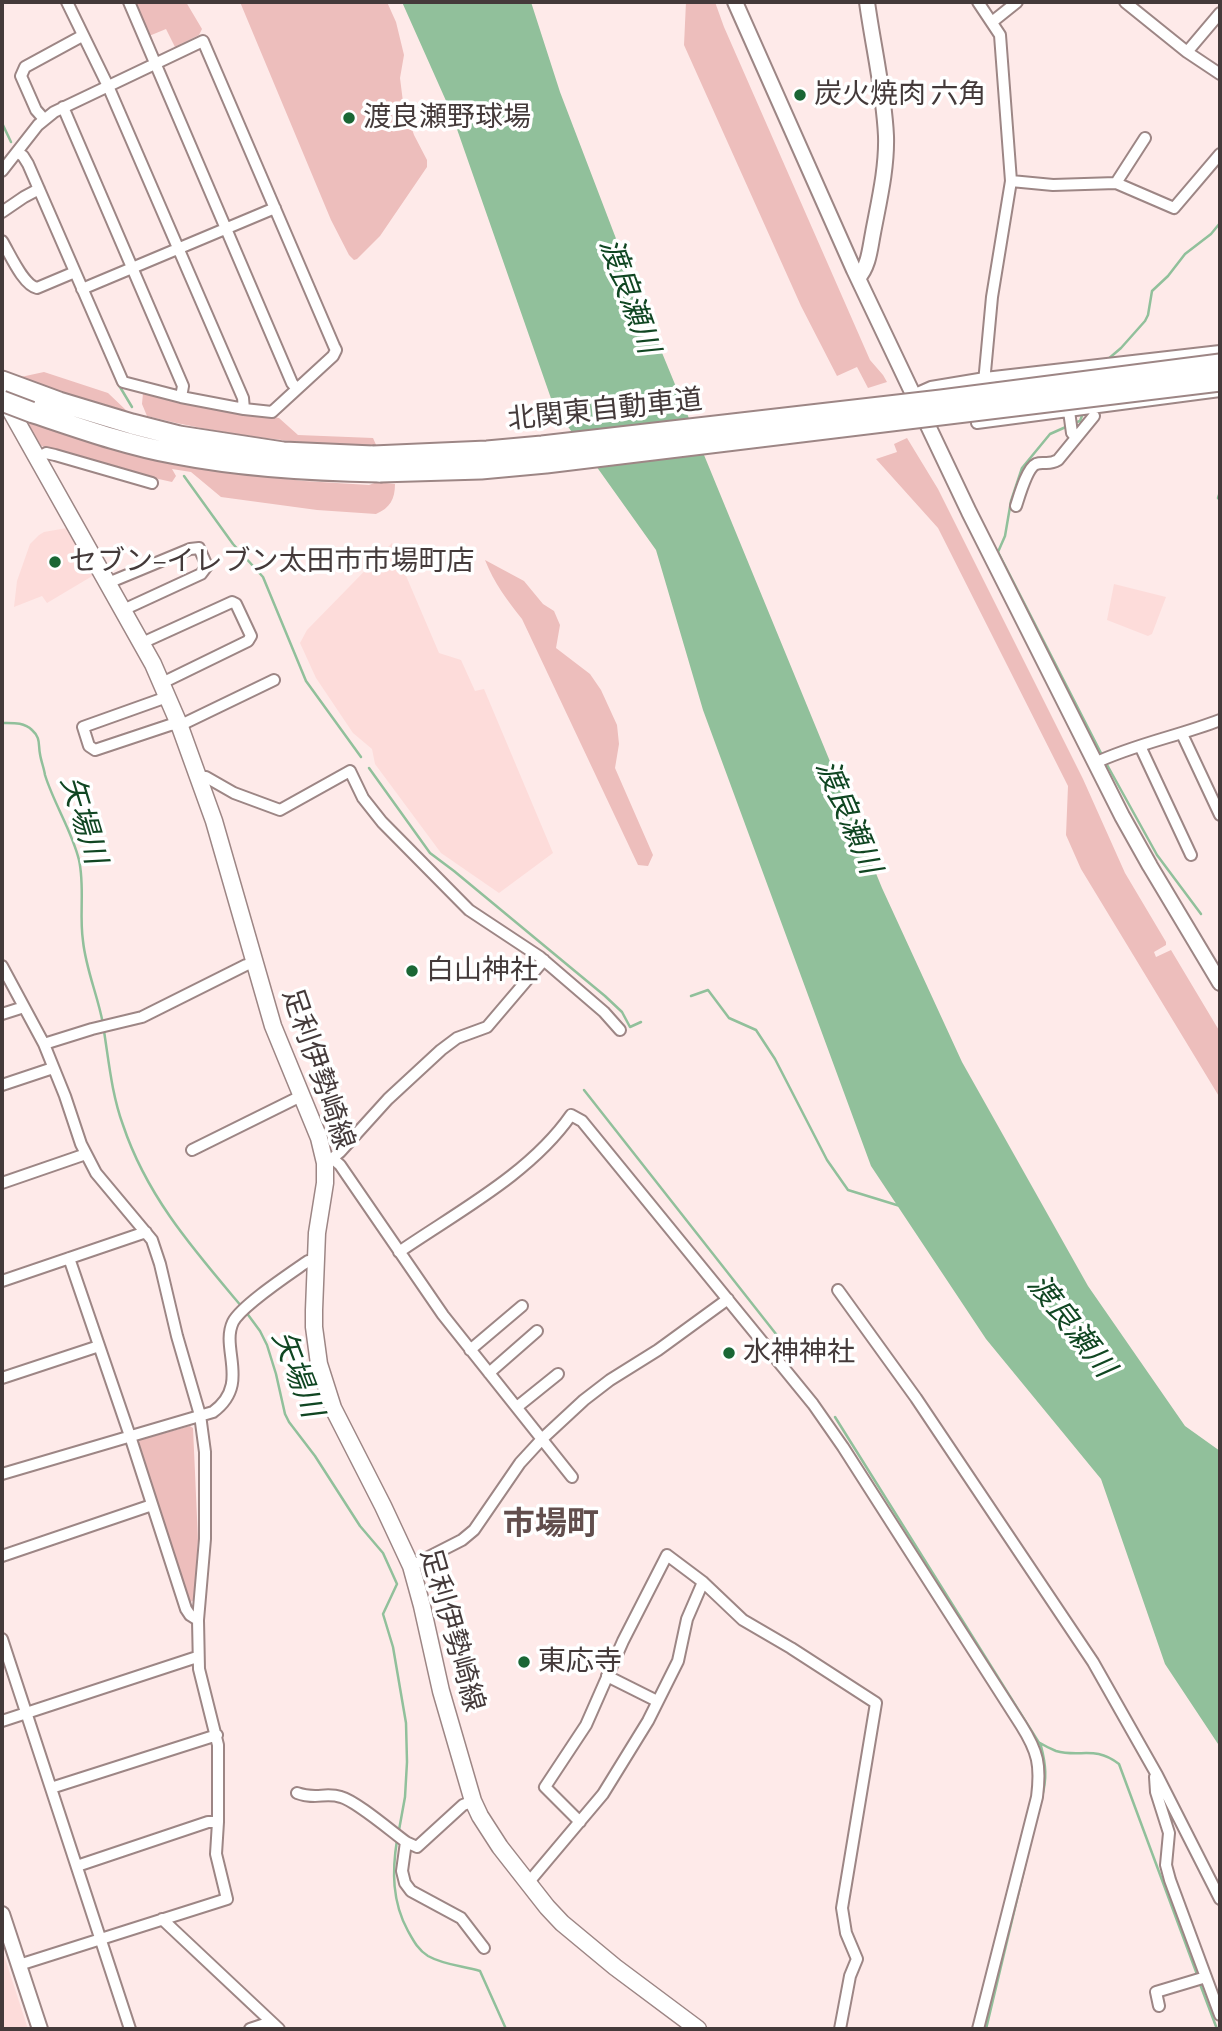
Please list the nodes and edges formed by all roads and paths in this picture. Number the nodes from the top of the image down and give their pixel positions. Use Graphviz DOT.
graph roads {
  1 [pos="67,2"];
  2 [pos="129,2"];
  3 [pos="735,2"];
  4 [pos="867,2"];
  5 [pos="978,2"];
  6 [pos="1017,2"];
  7 [pos="1125,2"];
  8 [pos="1220,13"];
  9 [pos="992,22"];
  10 [pos="82,36"];
  11 [pos="1186,52"];
  12 [pos="156,64"];
  13 [pos="1220,74"];
  14 [pos="108,86"];
  15 [pos="63,107"];
  16 [pos="44,119"];
  17 [pos="1145,138"];
  18 [pos="17,152"];
  19 [pos="1220,154"];
  20 [pos="2,171"];
  21 [pos="1011,181"];
  22 [pos="1116,183"];
  23 [pos="39,189"];
  24 [pos="275,208"];
  25 [pos="2,212"];
  26 [pos="225,228"];
  27 [pos="2,241"];
  28 [pos="178,248"];
  29 [pos="132,268"];
  30 [pos="75,272"];
  31 [pos="858,278"];
  32 [pos="82,289"];
  33 [pos="1220,351"];
  34 [pos="1220,364"];
  35 [pos="985,378"];
  36 [pos="1220,381"];
  37 [pos="298,389"];
  38 [pos="1220,391"];
  39 [pos="5,395"];
  40 [pos="913,396"];
  41 [pos="181,397"];
  42 [pos="244,409"];
  43 [pos="1069,411"];
  44 [pos="1094,416"];
  45 [pos="1076,438"];
  46 [pos="37,458"];
  47 [pos="376,464"];
  48 [pos="152,483"];
  49 [pos="1016,506"];
  50 [pos="108,583"];
  51 [pos="123,610"];
  52 [pos="142,643"];
  53 [pos="274,680"];
  54 [pos="165,690"];
  55 [pos="1220,720"];
  56 [pos="179,724"];
  57 [pos="1182,734"];
  58 [pos="1140,746"];
  59 [pos="1095,763"];
  60 [pos="199,778"];
  61 [pos="1220,815"];
  62 [pos="1191,855"];
  63 [pos="544,960"];
  64 [pos="254,963"];
  65 [pos="1216,965"];
  66 [pos="2,966"];
  67 [pos="1220,984"];
  68 [pos="24,1007"];
  69 [pos="2,1014"];
  70 [pos="620,1030"];
  71 [pos="44,1044"];
  72 [pos="52,1068"];
  73 [pos="2,1085"];
  74 [pos="300,1096"];
  75 [pos="192,1150"];
  76 [pos="86,1154"];
  77 [pos="329,1161"];
  78 [pos="2,1183"];
  79 [pos="146,1232"];
  80 [pos="399,1252"];
  81 [pos="69,1258"];
  82 [pos="316,1259"];
  83 [pos="2,1282"];
  84 [pos="838,1290"];
  85 [pos="728,1299"];
  86 [pos="522,1306"];
  87 [pos="537,1331"];
  88 [pos="99,1346"];
  89 [pos="470,1350"];
  90 [pos="489,1373"];
  91 [pos="558,1374"];
  92 [pos="2,1378"];
  93 [pos="517,1407"];
  94 [pos="201,1415"];
  95 [pos="131,1436"];
  96 [pos="542,1438"];
  97 [pos="2,1475"];
  98 [pos="572,1477"];
  99 [pos="152,1505"];
  100 [pos="2,1556"];
  101 [pos="411,1566"];
  102 [pos="703,1582"];
  103 [pos="198,1620"];
  104 [pos="2,1639"];
  105 [pos="197,1657"];
  106 [pos="607,1676"];
  107 [pos="657,1701"];
  108 [pos="26,1713"];
  109 [pos="2,1721"];
  110 [pos="217,1735"];
  111 [pos="1157,1775"];
  112 [pos="51,1788"];
  113 [pos="297,1793"];
  114 [pos="472,1801"];
  115 [pos="218,1822"];
  116 [pos="580,1822"];
  117 [pos="406,1842"];
  118 [pos="77,1866"];
  119 [pos="528,1883"];
  120 [pos="1220,1899"];
  121 [pos="2,1914"];
  122 [pos="162,1919"];
  123 [pos="100,1939"];
  124 [pos="484,1948"];
  125 [pos="19,1965"];
  126 [pos="1206,1977"];
  127 [pos="1159,2006"];
  128 [pos="1220,2015"];
  129 [pos="275,2026"];
  130 [pos="40,2029"];
  131 [pos="130,2029"];
  132 [pos="250,2029"];
  133 [pos="698,2029"];
  134 [pos="840,2029"];
  135 [pos="978,2029"];
  1 -- 10 [label="street"];
  2 -- 12 [label="street"];
  3 -- 31 [label="street"];
  4 -- 31 [label="street"];
  5 -- 9 [label="street"];
  6 -- 9 [label="street"];
  7 -- 11 [label="street"];
  8 -- 11 [label="street"];
  9 -- 21 [label="street"];
  10 -- 14 [label="street"];
  10 -- 16 [label="street"];
  11 -- 13 [label="street"];
  12 -- 14 [label="street"];
  12 -- 24 [label="street"];
  12 -- 26 [label="street"];
  14 -- 15 [label="street"];
  14 -- 28 [label="street"];
  15 -- 16 [label="street"];
  15 -- 29 [label="street"];
  16 -- 18 [label="street"];
  17 -- 22 [label="street"];
  18 -- 20 [label="street"];
  18 -- 23 [label="street"];
  19 -- 22 [label="street"];
  21 -- 22 [label="street"];
  21 -- 35 [label="street"];
  23 -- 25 [label="street"];
  23 -- 30 [label="street"];
  24 -- 26 [label="street"];
  24 -- 37 [label="street"];
  26 -- 28 [label="street"];
  26 -- 37 [label="street"];
  27 -- 30 [label="street"];
  28 -- 29 [label="street"];
  28 -- 42 [label="street"];
  29 -- 32 [label="street"];
  29 -- 41 [label="street"];
  30 -- 32 [label="street"];
  31 -- 40 [label="street"];
  32 -- 41 [label="street"];
  33 -- 35 [label="street"];
  34 -- 47 [label="highway, 北関東自動車道, bridge"];
  35 -- 40 [label="street"];
  35 -- 43 [label="street"];
  36 -- 47 [label="highway, 北関東自動車道, bridge"];
  37 -- 42 [label="street"];
  38 -- 43 [label="street"];
  39 -- 46 [label="main road, 足利伊勢崎線"];
  39 -- 47 [label="highway, 北関東自動車道"];
  39 -- 47 [label="highway, 北関東自動車道, bridge"];
  40 -- 59 [label="street"];
  41 -- 42 [label="street"];
  43 -- 45 [label="street"];
  44 -- 45 [label="street"];
  45 -- 49 [label="street"];
  46 -- 48 [label="street"];
  46 -- 50 [label="main road, 足利伊勢崎線"];
  50 -- 51 [label="main road, 足利伊勢崎線"];
  50 -- 51 [label="street"];
  51 -- 52 [label="main road, 足利伊勢崎線"];
  52 -- 54 [label="main road, 足利伊勢崎線"];
  52 -- 54 [label="street"];
  53 -- 56 [label="street"];
  54 -- 56 [label="main road, 足利伊勢崎線"];
  54 -- 56 [label="street"];
  55 -- 57 [label="street"];
  56 -- 60 [label="main road, 足利伊勢崎線"];
  57 -- 58 [label="street"];
  57 -- 61 [label="street"];
  58 -- 59 [label="street"];
  58 -- 62 [label="street"];
  59 -- 65 [label="street"];
  60 -- 63 [label="street"];
  60 -- 64 [label="main road, 足利伊勢崎線"];
  63 -- 70 [label="street"];
  63 -- 77 [label="street"];
  64 -- 71 [label="street"];
  64 -- 74 [label="main road, 足利伊勢崎線"];
  65 -- 67 [label="street"];
  66 -- 68 [label="street"];
  68 -- 69 [label="street"];
  68 -- 71 [label="street"];
  71 -- 72 [label="street"];
  72 -- 73 [label="street"];
  72 -- 76 [label="street"];
  74 -- 75 [label="street"];
  74 -- 77 [label="main road, 足利伊勢崎線"];
  76 -- 78 [label="street"];
  76 -- 79 [label="street"];
  77 -- 80 [label="street"];
  77 -- 82 [label="main road, 足利伊勢崎線"];
  79 -- 81 [label="street"];
  79 -- 94 [label="street"];
  80 -- 85 [label="street"];
  80 -- 89 [label="street"];
  81 -- 83 [label="street"];
  81 -- 88 [label="street"];
  82 -- 94 [label="street"];
  82 -- 101 [label="main road, 足利伊勢崎線"];
  84 -- 111 [label="street"];
  85 -- 96 [label="street"];
  85 -- 135 [label="street"];
  86 -- 89 [label="street"];
  87 -- 90 [label="street"];
  88 -- 92 [label="street"];
  88 -- 95 [label="street"];
  89 -- 90 [label="street"];
  90 -- 93 [label="street"];
  91 -- 93 [label="street"];
  93 -- 96 [label="street"];
  94 -- 95 [label="street"];
  94 -- 103 [label="street"];
  95 -- 97 [label="street"];
  95 -- 99 [label="street"];
  96 -- 98 [label="street"];
  96 -- 101 [label="street"];
  99 -- 100 [label="street"];
  99 -- 103 [label="street"];
  101 -- 114 [label="main road, 足利伊勢崎線"];
  102 -- 106 [label="street"];
  102 -- 107 [label="street"];
  102 -- 134 [label="street"];
  103 -- 105 [label="street"];
  104 -- 108 [label="street"];
  105 -- 108 [label="street"];
  105 -- 110 [label="street"];
  106 -- 107 [label="street"];
  106 -- 116 [label="street"];
  107 -- 116 [label="street"];
  108 -- 109 [label="street"];
  108 -- 112 [label="street"];
  110 -- 112 [label="street"];
  110 -- 115 [label="street"];
  111 -- 120 [label="street"];
  111 -- 126 [label="street"];
  112 -- 118 [label="street"];
  113 -- 117 [label="street"];
  114 -- 117 [label="street"];
  114 -- 119 [label="main road, 足利伊勢崎線"];
  115 -- 118 [label="street"];
  115 -- 122 [label="street"];
  116 -- 119 [label="street"];
  117 -- 124 [label="street"];
  118 -- 123 [label="street"];
  119 -- 133 [label="main road, 足利伊勢崎線"];
  121 -- 125 [label="street"];
  122 -- 123 [label="street"];
  122 -- 129 [label="street"];
  123 -- 125 [label="street"];
  123 -- 131 [label="street"];
  125 -- 130 [label="street"];
  126 -- 127 [label="street"];
  126 -- 128 [label="street"];
  129 -- 132 [label="street"];
}
